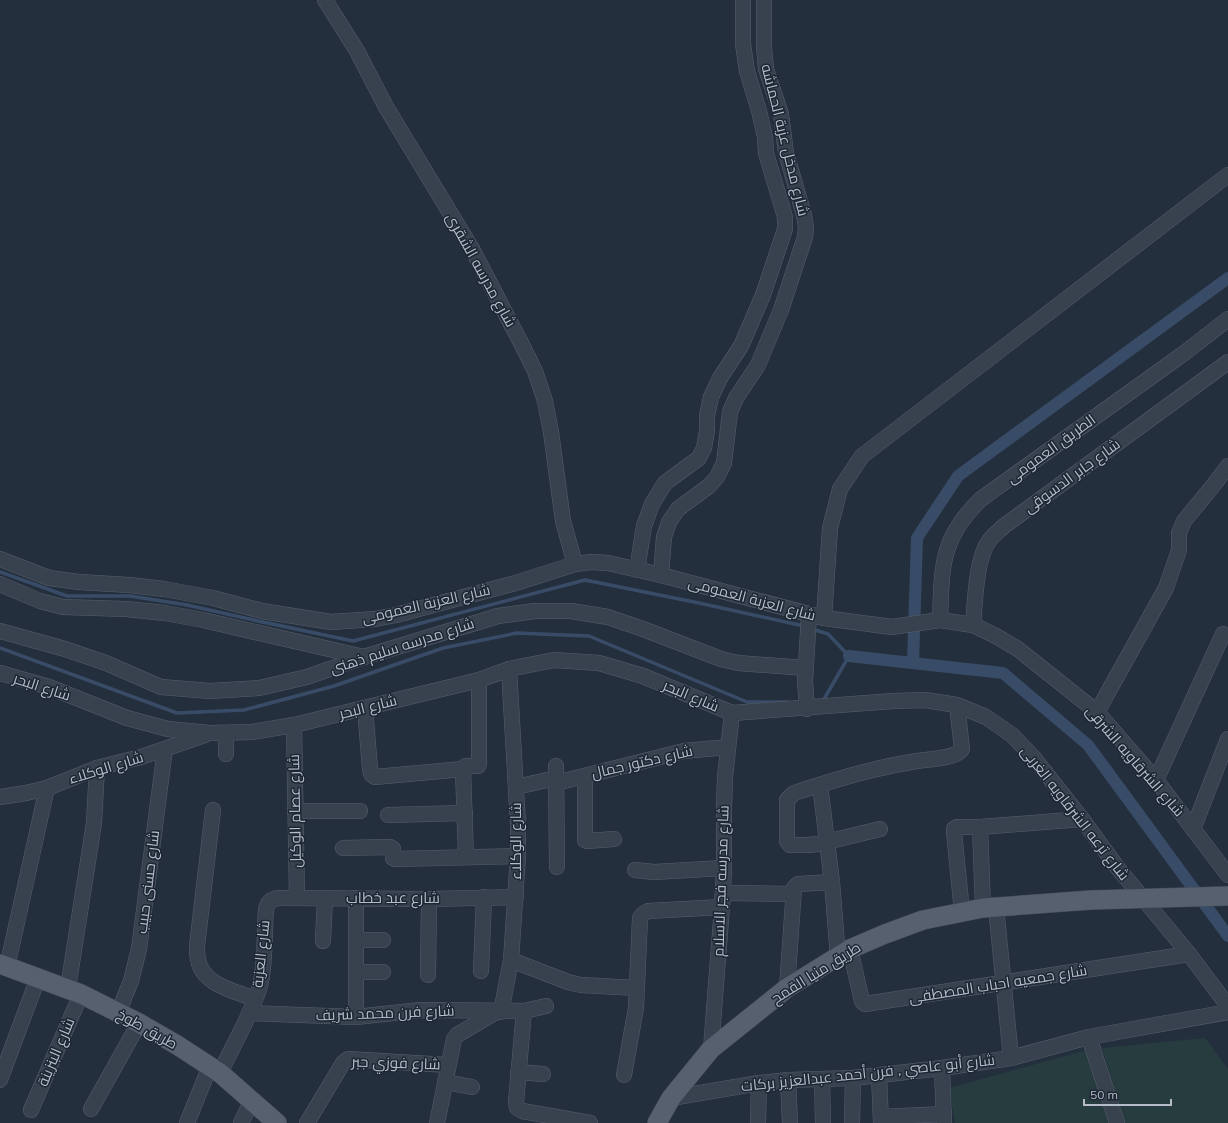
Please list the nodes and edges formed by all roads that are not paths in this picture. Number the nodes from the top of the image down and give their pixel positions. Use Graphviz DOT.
graph roads {
  1 [pos="325,0"];
  2 [pos="754,7"];
  3 [pos="768,107"];
  4 [pos="1228,175"];
  5 [pos="1228,319"];
  6 [pos="1228,362"];
  7 [pos="1228,466"];
  8 [pos="0,559"];
  9 [pos="575,564"];
  10 [pos="637,570"];
  11 [pos="661,575"];
  12 [pos="0,584"];
  13 [pos="809,617"];
  14 [pos="824,618"];
  15 [pos="940,620"];
  16 [pos="973,626"];
  17 [pos="0,631"];
  18 [pos="1223,634"];
  19 [pos="364,657"];
  20 [pos="509,668"];
  21 [pos="806,668"];
  22 [pos="0,673"];
  23 [pos="479,680"];
  24 [pos="957,705"];
  25 [pos="365,708"];
  26 [pos="807,708"];
  27 [pos="1097,712"];
  28 [pos="732,713"];
  29 [pos="294,725"];
  30 [pos="210,733"];
  31 [pos="226,733"];
  32 [pos="1228,739"];
  33 [pos="728,747"];
  34 [pos="165,749"];
  35 [pos="226,754"];
  36 [pos="97,768"];
  37 [pos="463,768"];
  38 [pos="556,776"];
  39 [pos="585,776"];
  40 [pos="1156,780"];
  41 [pos="820,785"];
  42 [pos="516,787"];
  43 [pos="47,788"];
  44 [pos="0,797"];
  45 [pos="214,810"];
  46 [pos="295,811"];
  47 [pos="360,811"];
  48 [pos="464,813"];
  49 [pos="388,815"];
  50 [pos="1082,819"];
  51 [pos="980,827"];
  52 [pos="880,829"];
  53 [pos="1193,829"];
  54 [pos="614,839"];
  55 [pos="827,842"];
  56 [pos="343,848"];
  57 [pos="518,856"];
  58 [pos="466,857"];
  59 [pos="557,867"];
  60 [pos="724,868"];
  61 [pos="635,870"];
  62 [pos="1228,875"];
  63 [pos="832,882"];
  64 [pos="792,894"];
  65 [pos="516,896"];
  66 [pos="1228,896"];
  67 [pos="484,897"];
  68 [pos="297,898"];
  69 [pos="325,898"];
  70 [pos="356,898"];
  71 [pos="1143,898"];
  72 [pos="429,899"];
  73 [pos="271,900"];
  74 [pos="723,900"];
  75 [pos="990,908"];
  76 [pos="962,912"];
  77 [pos="323,940"];
  78 [pos="356,940"];
  79 [pos="383,940"];
  80 [pos="844,953"];
  81 [pos="1188,954"];
  82 [pos="511,960"];
  83 [pos="4,965"];
  84 [pos="481,971"];
  85 [pos="356,972"];
  86 [pos="383,972"];
  87 [pos="428,975"];
  88 [pos="38,978"];
  89 [pos="1004,983"];
  90 [pos="636,988"];
  91 [pos="787,988"];
  92 [pos="74,991"];
  93 [pos="255,999"];
  94 [pos="546,1006"];
  95 [pos="1228,1006"];
  96 [pos="524,1011"];
  97 [pos="499,1012"];
  98 [pos="1228,1012"];
  99 [pos="118,1013"];
  100 [pos="249,1013"];
  101 [pos="356,1017"];
  102 [pos="139,1023"];
  103 [pos="1089,1037"];
  104 [pos="710,1049"];
  105 [pos="1011,1058"];
  106 [pos="448,1065"];
  107 [pos="942,1068"];
  108 [pos="215,1069"];
  109 [pos="518,1072"];
  110 [pos="543,1074"];
  111 [pos="624,1075"];
  112 [pos="879,1075"];
  113 [pos="853,1078"];
  114 [pos="822,1079"];
  115 [pos="0,1080"];
  116 [pos="788,1080"];
  117 [pos="445,1082"];
  118 [pos="759,1083"];
  119 [pos="472,1087"];
  120 [pos="671,1098"];
  121 [pos="252,1100"];
  122 [pos="91,1109"];
  123 [pos="31,1110"];
  124 [pos="944,1118"];
  125 [pos="881,1120"];
  126 [pos="187,1123"];
  127 [pos="241,1123"];
  128 [pos="277,1123"];
  129 [pos="307,1123"];
  130 [pos="437,1123"];
  131 [pos="590,1123"];
  132 [pos="657,1123"];
  133 [pos="758,1123"];
  134 [pos="790,1123"];
  135 [pos="823,1123"];
  136 [pos="852,1123"];
  137 [pos="1117,1123"];
  1 -- 9 [label="street, شارع مدرسه الشقرى"];
  2 -- 3 [label="street, شارع مدخل عزبة الحماشه"];
  2 -- 3 [label="street, شارع مدخل عزبة الحماشه"];
  3 -- 10 [label="street, شارع مدخل عزبة الحماشه"];
  3 -- 11 [label="street, شارع مدخل عزبة الحماشه"];
  4 -- 14 [label="street"];
  5 -- 15 [label="street, الطريق العمومى"];
  6 -- 16 [label="street, شارع جابر الدسوقى"];
  7 -- 27 [label="street"];
  8 -- 9 [label="street, شارع العزبة العمومى"];
  9 -- 10 [label="street, شارع العزبة العمومى"];
  10 -- 11 [label="street, شارع العزبة العمومى"];
  11 -- 13 [label="street, شارع العزبة العمومى"];
  12 -- 19 [label="street"];
  13 -- 14 [label="street, شارع العزبة العمومى"];
  13 -- 21 [label="street"];
  14 -- 15 [label="street, شارع الشرقاويه الشرقى"];
  15 -- 16 [label="street, شارع الشرقاويه الشرقى"];
  16 -- 27 [label="street, شارع الشرقاويه الشرقى"];
  17 -- 19 [label="street, شارع مدرسه سليم ذهنى"];
  18 -- 40 [label="street"];
  19 -- 21 [label="street, شارع مدرسه سليم ذهنى"];
  20 -- 23 [label="street, شارع البحر"];
  20 -- 28 [label="street, شارع البحر"];
  20 -- 42 [label="street, شارع الوكلاء"];
  21 -- 26 [label="street"];
  22 -- 30 [label="street, شارع البحر"];
  23 -- 25 [label="street, شارع البحر"];
  23 -- 37 [label="street"];
  24 -- 26 [label="street, شارع ترعه الشرقاويه الغربى"];
  24 -- 41 [label="street"];
  24 -- 50 [label="street, شارع ترعه الشرقاويه الغربى"];
  25 -- 29 [label="street, شارع البحر"];
  25 -- 37 [label="street"];
  26 -- 28 [label="street, شارع ترعه الشرقاويه الغربى"];
  27 -- 40 [label="street, شارع الشرقاويه الشرقى"];
  28 -- 33 [label="street, شارع مدرسه فجر الاسلام"];
  29 -- 31 [label="street, شارع البحر"];
  29 -- 46 [label="street, شارع عصام الوكيل"];
  30 -- 31 [label="street, شارع البحر"];
  30 -- 34 [label="street, شارع الوكلاء"];
  31 -- 35 [label="street"];
  32 -- 53 [label="street"];
  33 -- 39 [label="street, شارع دكتور جمال"];
  33 -- 60 [label="street, شارع مدرسه فجر الاسلام"];
  34 -- 36 [label="street, شارع الوكلاء"];
  34 -- 99 [label="street, شارع حسنى حبيب"];
  36 -- 43 [label="street, شارع الوكلاء"];
  36 -- 92 [label="street, شارع البنزينة"];
  37 -- 48 [label="street"];
  38 -- 39 [label="street, شارع دكتور جمال"];
  38 -- 42 [label="street, شارع دكتور جمال"];
  38 -- 59 [label="street"];
  39 -- 54 [label="street"];
  40 -- 53 [label="street, شارع الشرقاويه الشرقى"];
  41 -- 55 [label="street"];
  41 -- 55 [label="street"];
  42 -- 57 [label="street, شارع الوكلاء"];
  43 -- 44 [label="street, شارع الوكلاء"];
  43 -- 83 [label="street"];
  45 -- 93 [label="street"];
  46 -- 47 [label="street"];
  46 -- 68 [label="street, شارع عصام الوكيل"];
  48 -- 49 [label="street"];
  48 -- 58 [label="street"];
  50 -- 51 [label="street"];
  50 -- 71 [label="street, شارع ترعه الشرقاويه الغربى"];
  51 -- 75 [label="street"];
  51 -- 76 [label="street"];
  52 -- 55 [label="street"];
  53 -- 62 [label="street, شارع الشرقاويه الشرقى"];
  55 -- 63 [label="street"];
  56 -- 58 [label="street"];
  57 -- 58 [label="street"];
  57 -- 65 [label="street, شارع الوكلاء"];
  60 -- 61 [label="street"];
  60 -- 74 [label="street, شارع مدرسه فجر الاسلام"];
  63 -- 64 [label="street"];
  63 -- 80 [label="street"];
  64 -- 74 [label="street"];
  64 -- 91 [label="street"];
  65 -- 67 [label="street, شارع عبد خطاب"];
  65 -- 82 [label="street, شارع الوكلاء"];
  66 -- 71 [label="main road, طريق منيا القمح"];
  67 -- 72 [label="street, شارع عبد خطاب"];
  67 -- 84 [label="street"];
  68 -- 69 [label="street, شارع عبد خطاب"];
  68 -- 73 [label="street, شارع عبد خطاب"];
  69 -- 70 [label="street, شارع عبد خطاب"];
  69 -- 77 [label="street"];
  70 -- 72 [label="street, شارع عبد خطاب"];
  70 -- 78 [label="street"];
  71 -- 75 [label="main road, طريق منيا القمح"];
  71 -- 81 [label="street, شارع ترعه الشرقاويه الغربى"];
  72 -- 87 [label="street"];
  73 -- 93 [label="street, شارع العزبة"];
  74 -- 90 [label="street"];
  74 -- 104 [label="street, شارع مدرسه فجر الاسلام"];
  75 -- 76 [label="main road, طريق منيا القمح"];
  75 -- 89 [label="street"];
  76 -- 80 [label="main road, طريق منيا القمح"];
  78 -- 79 [label="street"];
  78 -- 85 [label="street"];
  80 -- 89 [label="street, شارع جمعيه احباب المصطفى"];
  80 -- 91 [label="main road, طريق منيا القمح"];
  81 -- 89 [label="street, شارع جمعيه احباب المصطفى"];
  81 -- 95 [label="street, شارع ترعه الشرقاويه الغربى"];
  82 -- 90 [label="street"];
  82 -- 97 [label="street, شارع الوكلاء"];
  83 -- 88 [label="main road, طريق طوخ"];
  85 -- 86 [label="street"];
  85 -- 101 [label="street"];
  88 -- 92 [label="main road, طريق طوخ"];
  88 -- 115 [label="street"];
  89 -- 105 [label="street"];
  90 -- 111 [label="street"];
  91 -- 104 [label="main road, طريق منيا القمح"];
  92 -- 99 [label="main road, طريق طوخ"];
  92 -- 123 [label="street, شارع البنزينة"];
  93 -- 100 [label="street, شارع العزبة"];
  94 -- 96 [label="street, شارع فرن محمد شريف"];
  96 -- 97 [label="street, شارع فرن محمد شريف"];
  96 -- 109 [label="street"];
  97 -- 101 [label="street, شارع فرن محمد شريف"];
  97 -- 106 [label="street"];
  98 -- 103 [label="street, شارع أبو عاصي , فرن أحمد عبدالعزيز بركات"];
  99 -- 102 [label="main road, طريق طوخ"];
  100 -- 101 [label="street, شارع فرن محمد شريف"];
  100 -- 108 [label="street, شارع العزبة"];
  102 -- 108 [label="main road, طريق طوخ"];
  102 -- 122 [label="street"];
  103 -- 105 [label="street, شارع أبو عاصي , فرن أحمد عبدالعزيز بركات"];
  103 -- 137 [label="street"];
  104 -- 120 [label="main road, طريق منيا القمح"];
  105 -- 107 [label="street, شارع أبو عاصي , فرن أحمد عبدالعزيز بركات"];
  106 -- 117 [label="street"];
  106 -- 129 [label="street, شارع فوزي جبر"];
  107 -- 112 [label="street, شارع أبو عاصي , فرن أحمد عبدالعزيز بركات"];
  107 -- 124 [label="street"];
  108 -- 121 [label="main road, طريق طوخ"];
  108 -- 126 [label="street, شارع العزبة"];
  109 -- 110 [label="street"];
  109 -- 131 [label="street"];
  112 -- 113 [label="street, شارع أبو عاصي , فرن أحمد عبدالعزيز بركات"];
  112 -- 125 [label="street"];
  113 -- 114 [label="street, شارع أبو عاصي , فرن أحمد عبدالعزيز بركات"];
  113 -- 136 [label="street"];
  114 -- 116 [label="street, شارع أبو عاصي , فرن أحمد عبدالعزيز بركات"];
  114 -- 135 [label="street"];
  116 -- 118 [label="street, شارع أبو عاصي , فرن أحمد عبدالعزيز بركات"];
  116 -- 134 [label="street"];
  117 -- 119 [label="street"];
  117 -- 130 [label="street"];
  118 -- 120 [label="street, شارع أبو عاصي , فرن أحمد عبدالعزيز بركات"];
  118 -- 133 [label="street"];
  120 -- 132 [label="main road, طريق منيا القمح"];
  121 -- 127 [label="street"];
  121 -- 128 [label="main road, طريق طوخ"];
  124 -- 125 [label="street"];
}
